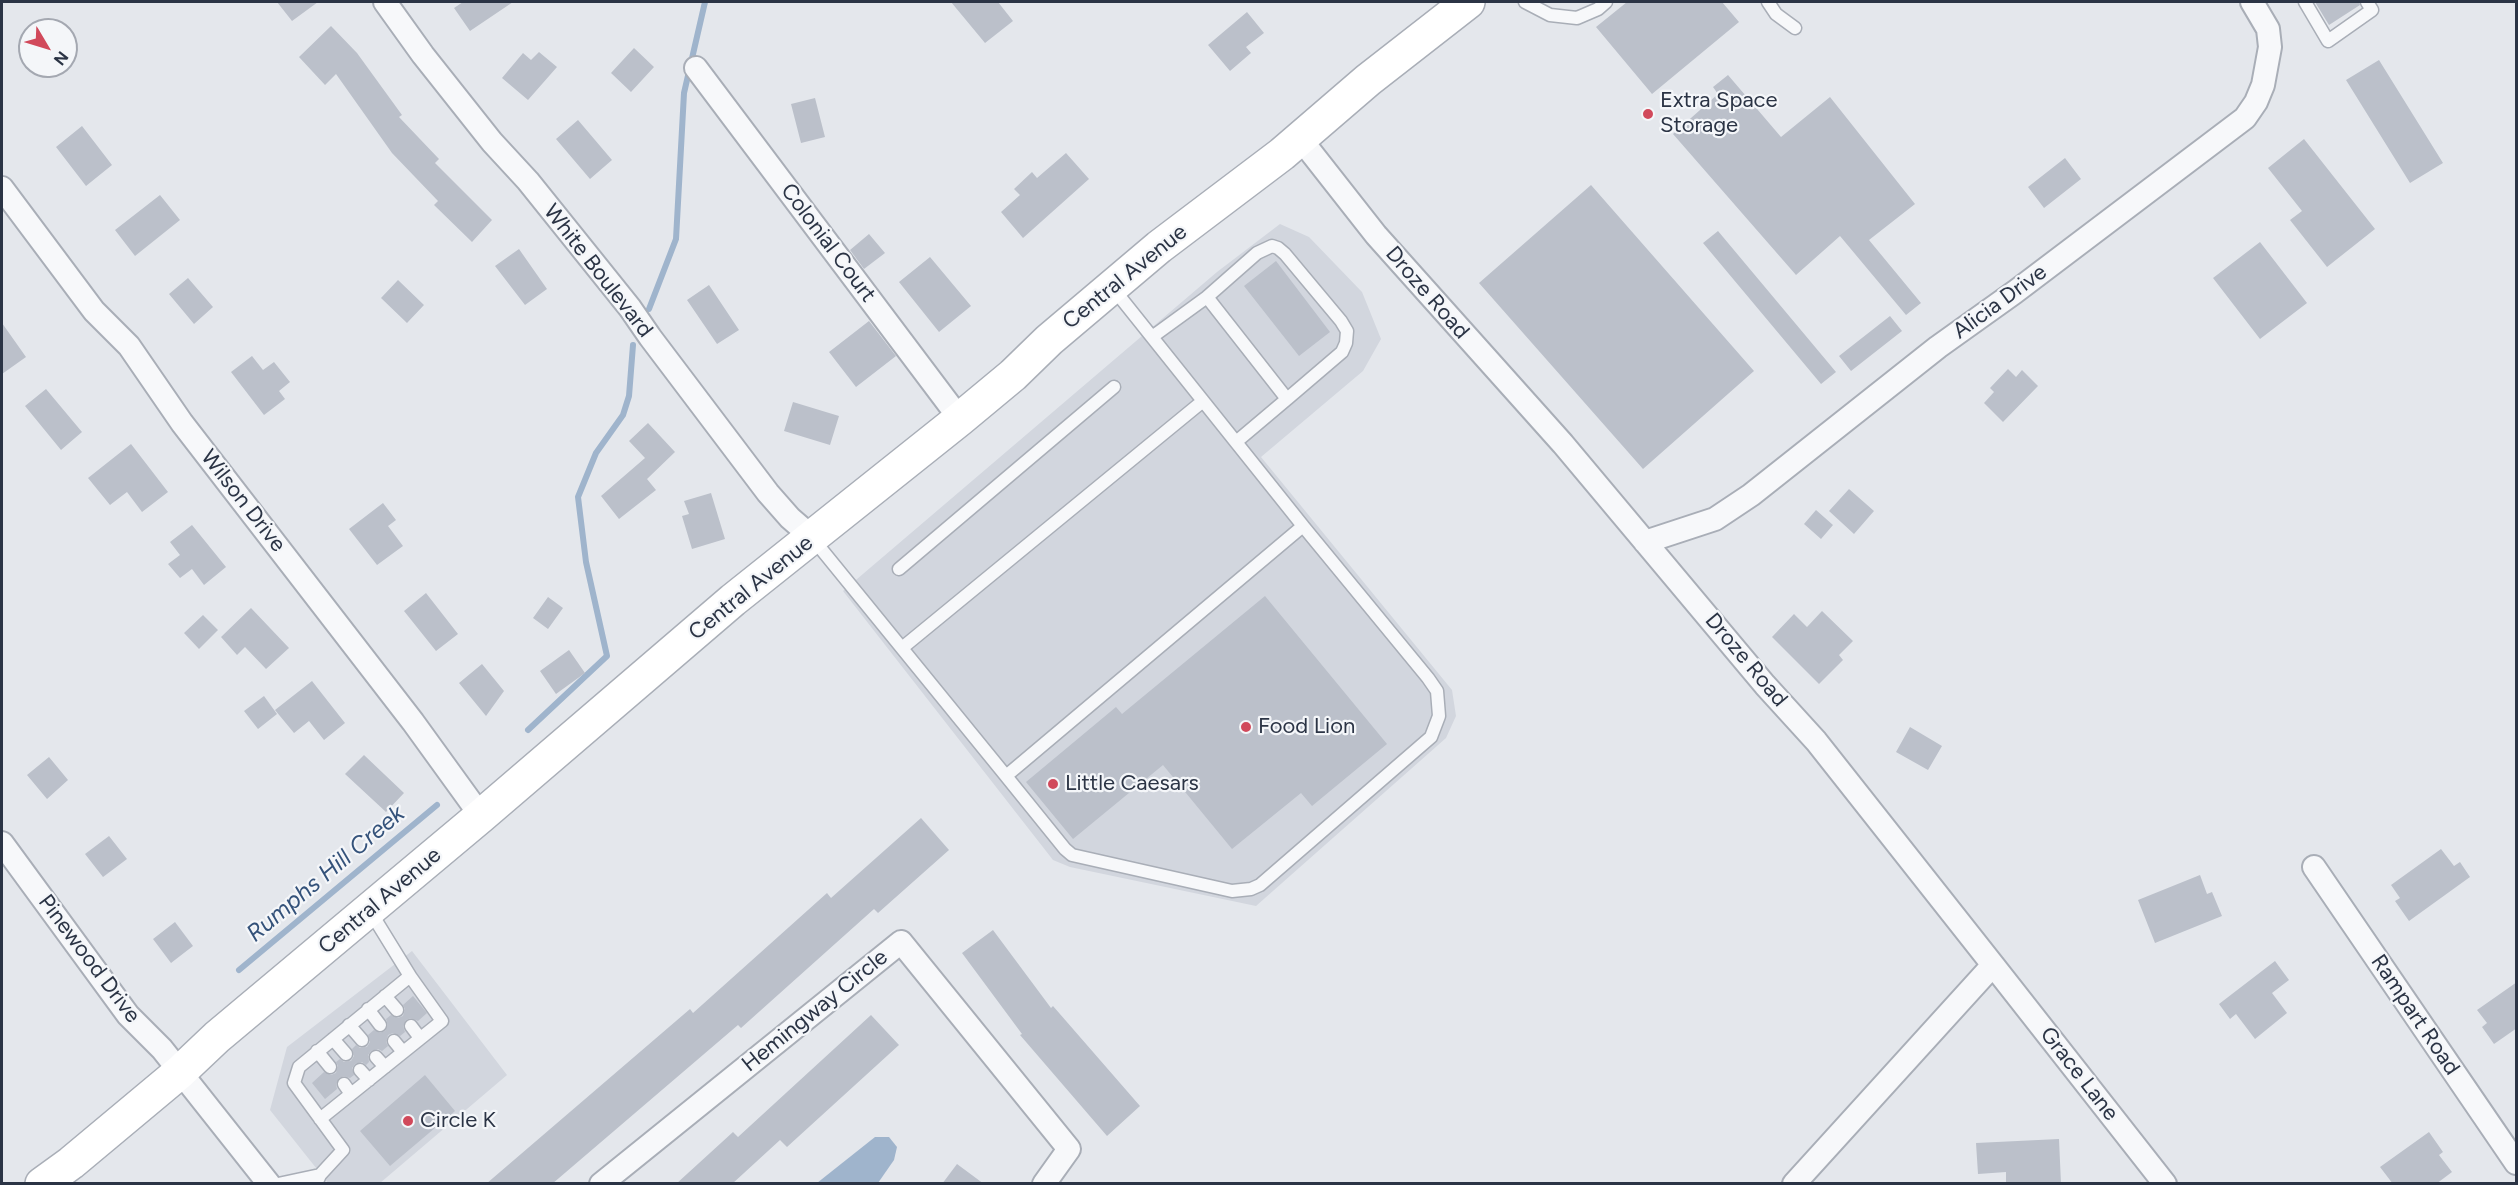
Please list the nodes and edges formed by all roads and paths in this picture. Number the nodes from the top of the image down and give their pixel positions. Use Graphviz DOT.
graph roads {
  1 [pos="385,2"];
  2 [pos="1468,2"];
  3 [pos="1525,2"];
  4 [pos="1606,2"];
  5 [pos="1767,2"];
  6 [pos="2252,2"];
  7 [pos="2305,2"];
  8 [pos="2367,2"];
  9 [pos="1795,28"];
  10 [pos="696,68"];
  11 [pos="1299,137"];
  12 [pos="2,188"];
  13 [pos="1112,287"];
  14 [pos="1207,297"];
  15 [pos="1152,337"];
  16 [pos="1114,387"];
  17 [pos="1287,399"];
  18 [pos="1203,401"];
  19 [pos="960,419"];
  20 [pos="1236,442"];
  21 [pos="1303,526"];
  22 [pos="813,538"];
  23 [pos="1645,542"];
  24 [pos="899,569"];
  25 [pos="902,648"];
  26 [pos="1006,776"];
  27 [pos="481,816"];
  28 [pos="2,843"];
  29 [pos="2314,867"];
  30 [pos="370,910"];
  31 [pos="1993,965"];
  32 [pos="410,976"];
  33 [pos="385,996"];
  34 [pos="368,1009"];
  35 [pos="397,1010"];
  36 [pos="349,1025"];
  37 [pos="380,1025"];
  38 [pos="411,1026"];
  39 [pos="420,1038"];
  40 [pos="333,1039"];
  41 [pos="362,1040"];
  42 [pos="394,1041"];
  43 [pos="317,1051"];
  44 [pos="404,1052"];
  45 [pos="346,1054"];
  46 [pos="376,1057"];
  47 [pos="330,1067"];
  48 [pos="384,1067"];
  49 [pos="180,1072"];
  50 [pos="321,1119"];
  51 [pos="2517,1163"];
  52 [pos="318,1179"];
  53 [pos="42,1184"];
  54 [pos="269,1184"];
  55 [pos="278,1184"];
  56 [pos="601,1184"];
  57 [pos="1044,1184"];
  58 [pos="1794,1184"];
  59 [pos="2165,1184"];
  1 -- 22 [label="street, White Boulevard"];
  2 -- 11 [label="street, Central Avenue"];
  3 -- 4 [label="lane"];
  5 -- 9 [label="lane"];
  6 -- 23 [label="street, Alicia Drive"];
  7 -- 8 [label="lane"];
  10 -- 19 [label="street, Colonial Court"];
  11 -- 13 [label="street, Central Avenue"];
  11 -- 23 [label="street, Droze Road"];
  12 -- 27 [label="street, Wilson Drive"];
  13 -- 15 [label="lane"];
  13 -- 19 [label="street, Central Avenue"];
  14 -- 15 [label="lane"];
  14 -- 17 [label="lane"];
  14 -- 17 [label="lane"];
  15 -- 18 [label="lane"];
  16 -- 24 [label="lane"];
  17 -- 20 [label="lane"];
  18 -- 20 [label="lane"];
  18 -- 25 [label="lane"];
  19 -- 22 [label="street, Central Avenue"];
  20 -- 21 [label="lane"];
  21 -- 26 [label="lane"];
  21 -- 26 [label="lane"];
  22 -- 25 [label="lane"];
  22 -- 27 [label="street, Central Avenue"];
  23 -- 31 [label="street, Droze Road"];
  25 -- 26 [label="lane"];
  27 -- 30 [label="street, Central Avenue"];
  28 -- 49 [label="street, Pinewood Drive"];
  29 -- 51 [label="street, Rampart Road"];
  30 -- 32 [label="lane"];
  30 -- 49 [label="street, Central Avenue"];
  31 -- 58 [label="street"];
  31 -- 59 [label="street, Grace Lane"];
  32 -- 33 [label="lane"];
  32 -- 39 [label="lane"];
  33 -- 34 [label="lane"];
  33 -- 35 [label="lane"];
  34 -- 36 [label="lane"];
  34 -- 37 [label="lane"];
  36 -- 40 [label="lane"];
  36 -- 41 [label="lane"];
  38 -- 39 [label="lane"];
  39 -- 44 [label="lane"];
  40 -- 43 [label="lane"];
  40 -- 45 [label="lane"];
  42 -- 44 [label="lane"];
  43 -- 47 [label="lane"];
  43 -- 50 [label="lane"];
  44 -- 48 [label="lane"];
  46 -- 48 [label="lane"];
  48 -- 50 [label="lane"];
  49 -- 53 [label="street, Central Avenue"];
  49 -- 54 [label="street, Pinewood Drive"];
  50 -- 52 [label="lane"];
  52 -- 55 [label="lane"];
  56 -- 57 [label="street, Hemingway Circle"];
}
